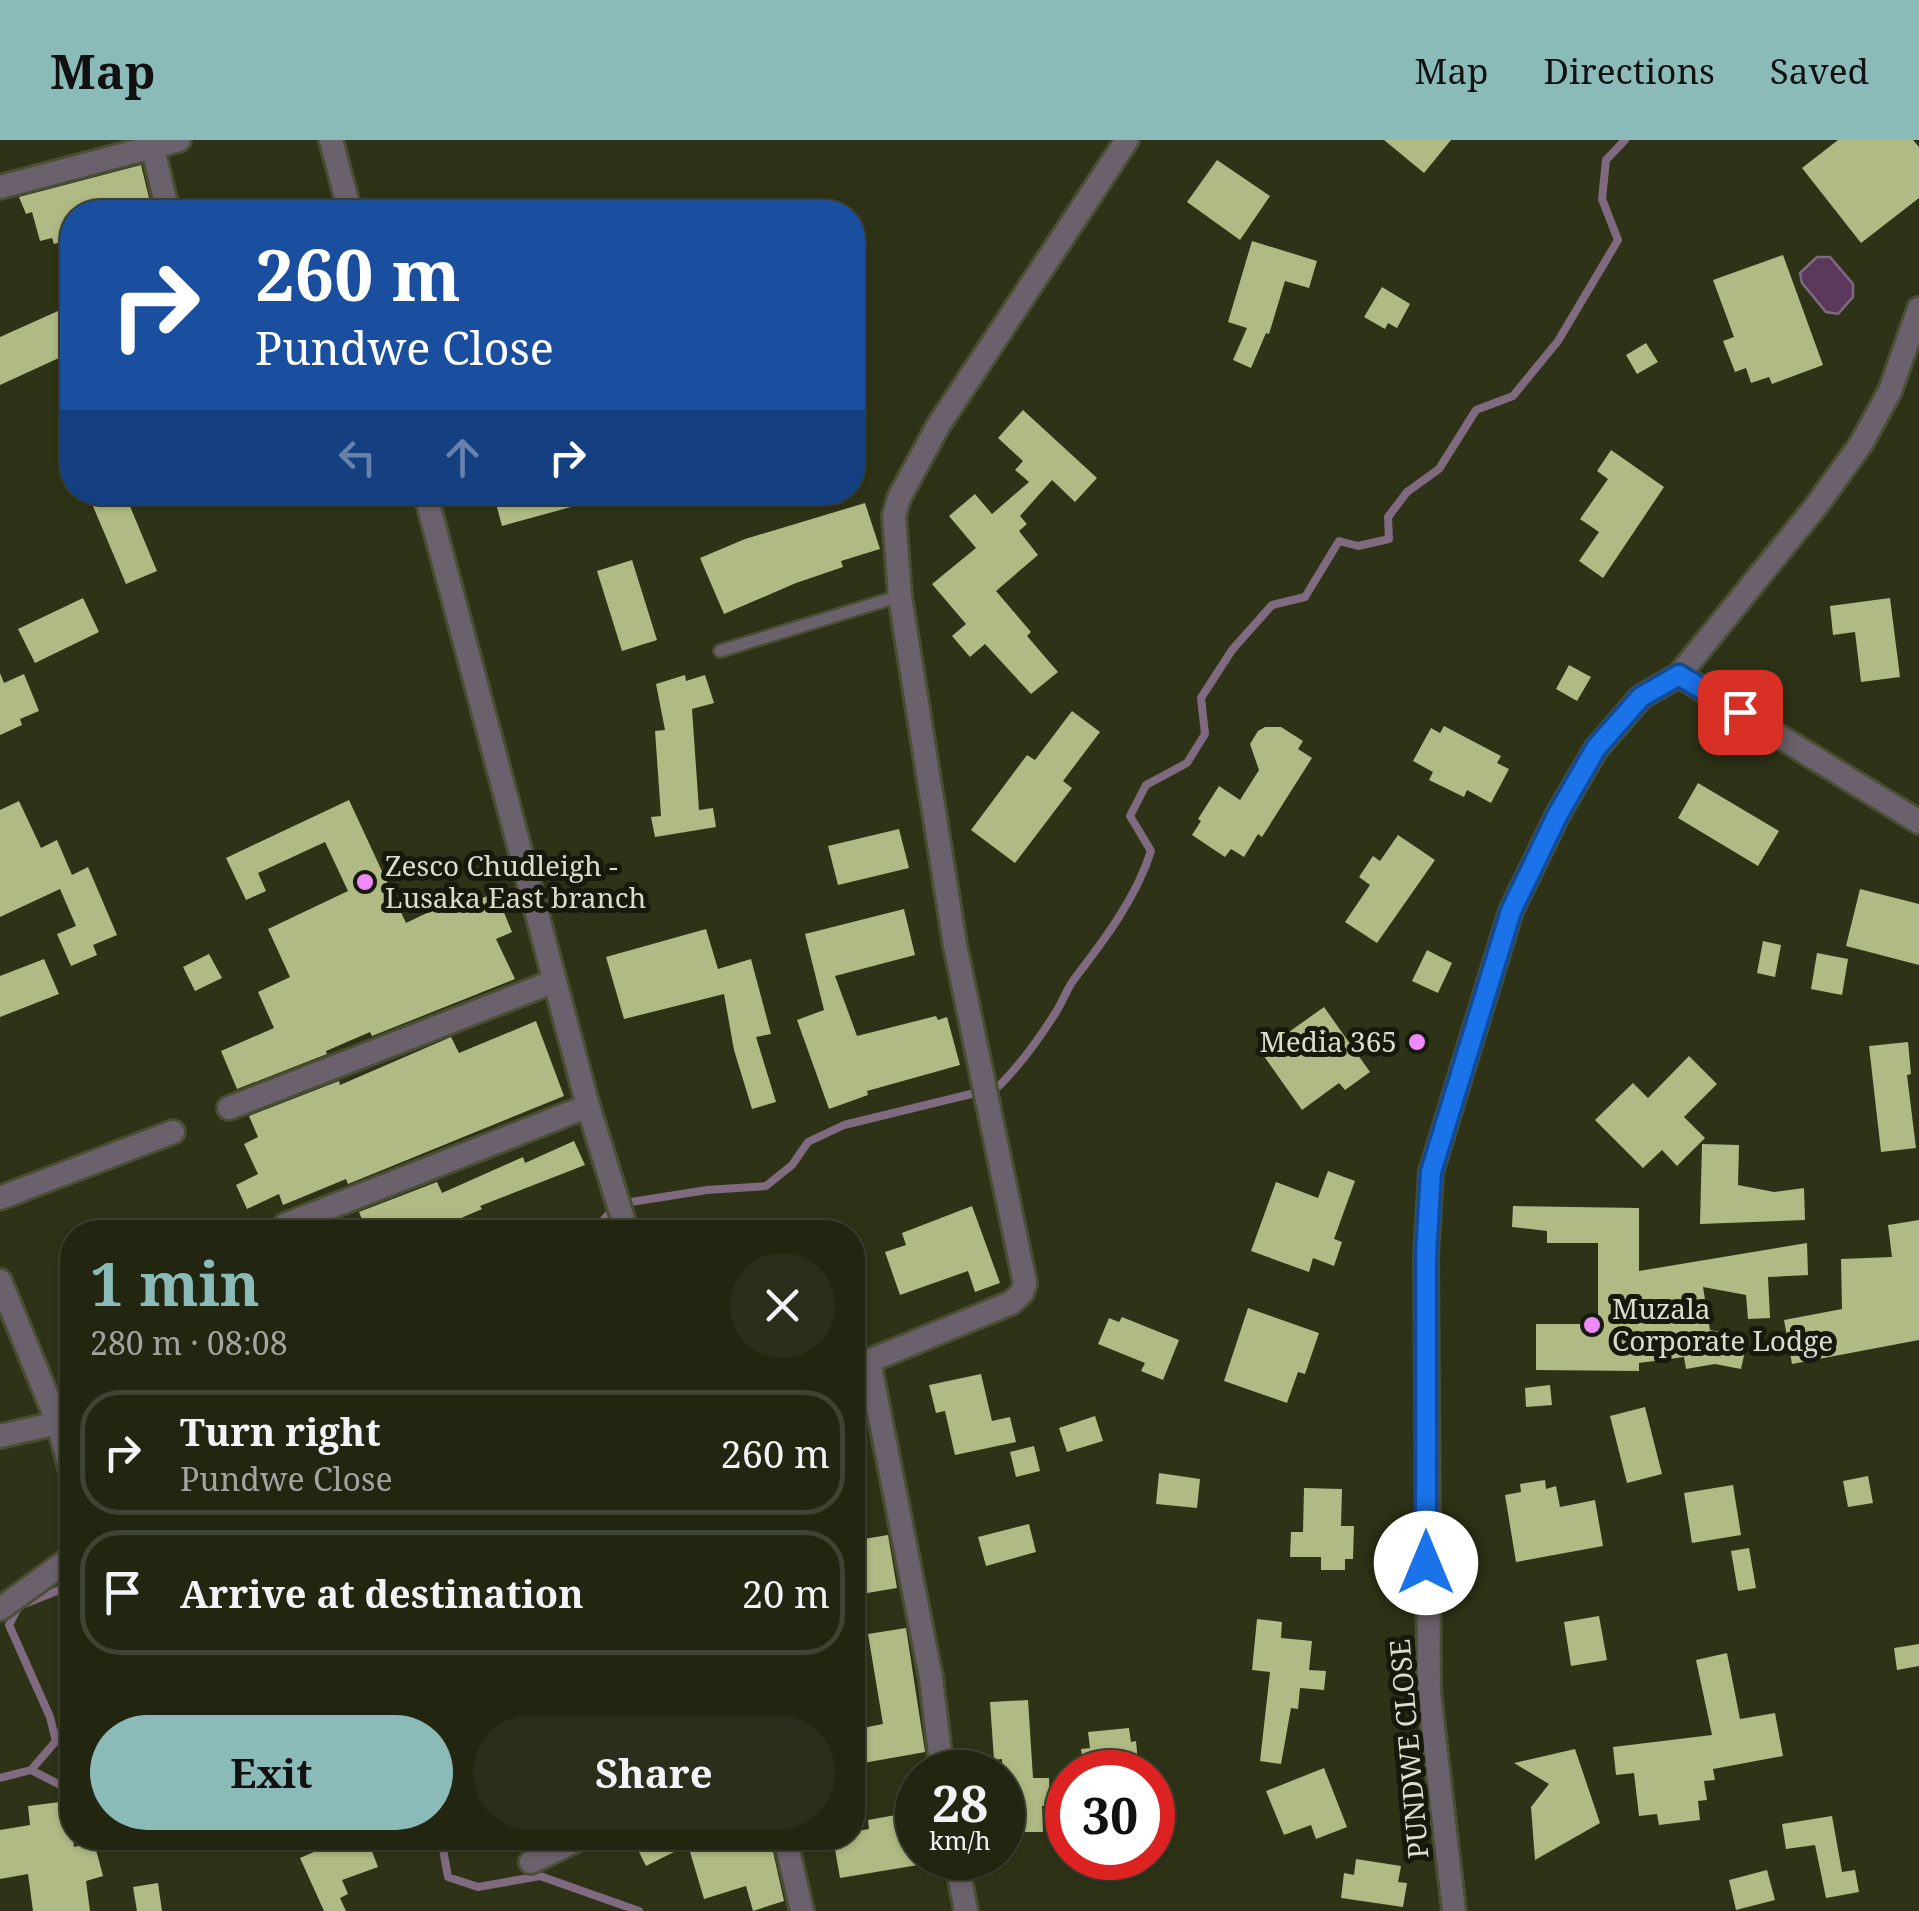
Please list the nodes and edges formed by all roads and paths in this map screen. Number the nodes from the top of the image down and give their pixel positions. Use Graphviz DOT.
graph roads {
  1 [pos="179,140"];
  2 [pos="331,140"];
  3 [pos="1127,140"];
  4 [pos="153,149"];
  5 [pos="0,187"];
  6 [pos="165,200"];
  7 [pos="347,200"];
  8 [pos="1919,309"];
  9 [pos="428,505"];
  10 [pos="900,596"];
  11 [pos="720,651"];
  12 [pos="1679,675"];
  13 [pos="1919,822"];
  14 [pos="554,981"];
  15 [pos="588,1106"];
  16 [pos="229,1108"];
  17 [pos="173,1132"];
  18 [pos="0,1198"];
  19 [pos="298,1220"];
  20 [pos="623,1220"];
  21 [pos="0,1282"];
  22 [pos="58,1423"];
  23 [pos="60,1430"];
  24 [pos="0,1436"];
  25 [pos="60,1566"];
  26 [pos="0,1609"];
  27 [pos="939,1750"];
  28 [pos="556,1850"];
  29 [pos="788,1850"];
  30 [pos="531,1862"];
  31 [pos="960,1880"];
  32 [pos="802,1911"];
  33 [pos="966,1911"];
  34 [pos="1454,1911"];
  1 -- 4 [label="street"];
  2 -- 7 [label="street"];
  3 -- 10 [label="street"];
  4 -- 5 [label="street"];
  4 -- 6 [label="street"];
  8 -- 12 [label="street, PUNDWE CLOSE"];
  9 -- 14 [label="street"];
  10 -- 11 [label="lane"];
  10 -- 27 [label="street"];
  12 -- 13 [label="street"];
  12 -- 34 [label="street, PUNDWE CLOSE"];
  14 -- 15 [label="street"];
  14 -- 16 [label="street"];
  15 -- 19 [label="street"];
  15 -- 20 [label="street"];
  17 -- 18 [label="street"];
  21 -- 22 [label="street"];
  22 -- 23 [label="street"];
  22 -- 24 [label="street"];
  25 -- 26 [label="street"];
  28 -- 30 [label="street"];
  29 -- 32 [label="street"];
  31 -- 33 [label="street"];
}
